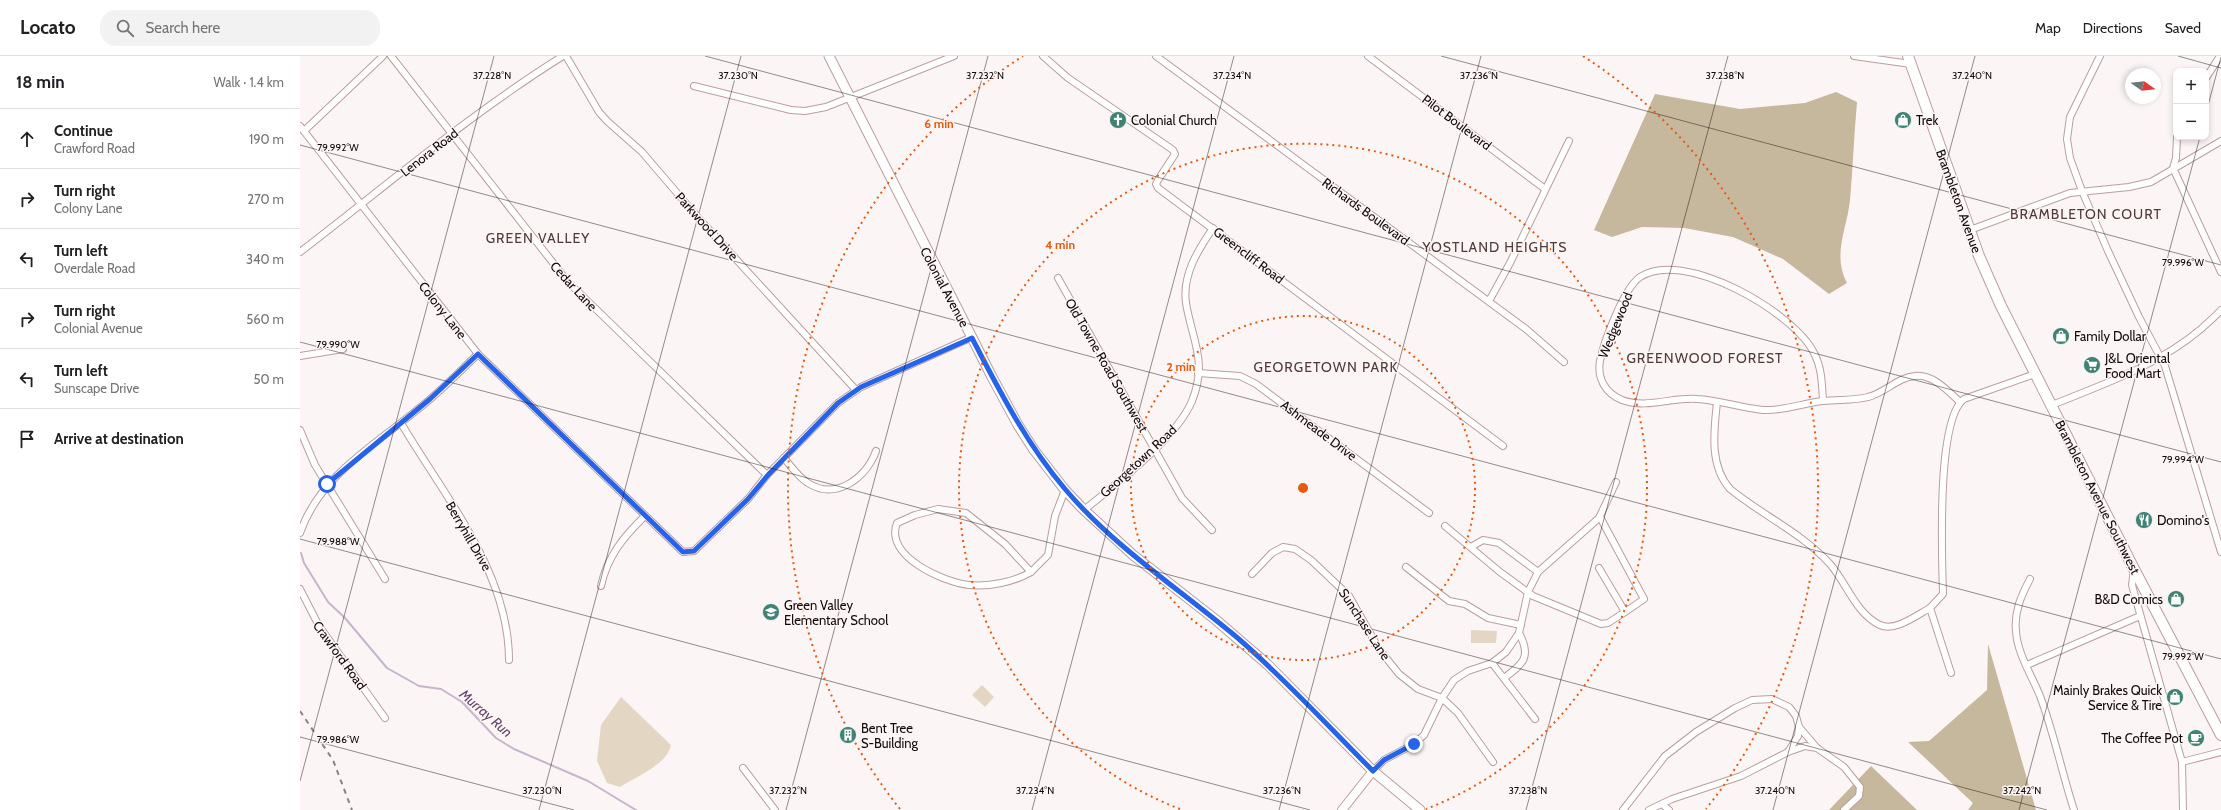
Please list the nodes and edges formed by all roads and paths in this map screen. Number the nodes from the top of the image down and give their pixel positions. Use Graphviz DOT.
graph roads {
  1 [pos="383,56"];
  2 [pos="391,56"];
  3 [pos="562,56"];
  4 [pos="566,56"];
  5 [pos="829,56"];
  6 [pos="954,56"];
  7 [pos="1043,56"];
  8 [pos="1156,56"];
  9 [pos="1368,56"];
  10 [pos="1854,56"];
  11 [pos="2100,56"];
  12 [pos="2220,56"];
  13 [pos="1909,60"];
  14 [pos="2209,73"];
  15 [pos="694,86"];
  16 [pos="849,98"];
  17 [pos="302,129"];
  18 [pos="452,134"];
  19 [pos="2177,140"];
  20 [pos="1569,141"];
  21 [pos="2221,141"];
  22 [pos="2173,168"];
  23 [pos="1545,189"];
  24 [pos="2082,191"];
  25 [pos="362,205"];
  26 [pos="1213,228"];
  27 [pos="1970,230"];
  28 [pos="300,252"];
  29 [pos="2220,270"];
  30 [pos="1058,278"];
  31 [pos="1489,301"];
  32 [pos="2221,310"];
  33 [pos="972,338"];
  34 [pos="2020,343"];
  35 [pos="343,349"];
  36 [pos="478,354"];
  37 [pos="300,356"];
  38 [pos="2160,357"];
  39 [pos="1564,362"];
  40 [pos="1198,373"];
  41 [pos="2035,374"];
  42 [pos="856,390"];
  43 [pos="1823,401"];
  44 [pos="1717,402"];
  45 [pos="1960,402"];
  46 [pos="2052,405"];
  47 [pos="401,423"];
  48 [pos="300,430"];
  49 [pos="1503,446"];
  50 [pos="1155,448"];
  51 [pos="876,451"];
  52 [pos="784,458"];
  53 [pos="768,475"];
  54 [pos="1616,482"];
  55 [pos="327,484"];
  56 [pos="1065,490"];
  57 [pos="1084,510"];
  58 [pos="1429,513"];
  59 [pos="645,516"];
  60 [pos="1600,516"];
  61 [pos="1445,526"];
  62 [pos="1212,530"];
  63 [pos="300,533"];
  64 [pos="1471,547"];
  65 [pos="2221,552"];
  66 [pos="1406,567"];
  67 [pos="1599,568"];
  68 [pos="2134,569"];
  69 [pos="1031,572"];
  70 [pos="1538,572"];
  71 [pos="1252,574"];
  72 [pos="385,579"];
  73 [pos="2030,579"];
  74 [pos="601,586"];
  75 [pos="300,589"];
  76 [pos="1528,592"];
  77 [pos="1930,608"];
  78 [pos="1624,612"];
  79 [pos="2140,616"];
  80 [pos="1521,625"];
  81 [pos="1519,633"];
  82 [pos="509,660"];
  83 [pos="1492,663"];
  84 [pos="2027,665"];
  85 [pos="1951,673"];
  86 [pos="1504,678"];
  87 [pos="1442,698"];
  88 [pos="385,718"];
  89 [pos="1535,719"];
  90 [pos="1799,727"];
  91 [pos="2221,735"];
  92 [pos="1817,748"];
  93 [pos="1788,752"];
  94 [pos="2221,752"];
  95 [pos="1493,762"];
  96 [pos="2182,762"];
  97 [pos="743,768"];
  98 [pos="1373,771"];
  99 [pos="1662,804"];
  100 [pos="775,810"];
  101 [pos="1342,810"];
  102 [pos="1420,810"];
  103 [pos="1623,810"];
  104 [pos="1649,810"];
  105 [pos="1669,810"];
  106 [pos="1844,810"];
  107 [pos="2074,810"];
  108 [pos="2183,810"];
  1 -- 17 [label="street"];
  2 -- 18 [label="street, Cedar Lane"];
  3 -- 18 [label="street, Lenora Road"];
  4 -- 42 [label="street, Parkwood Drive"];
  5 -- 16 [label="main road, Colonial Avenue"];
  6 -- 16 [label="street"];
  7 -- 26 [label="street, Greencliff Road"];
  8 -- 31 [label="street, Richards Boulevard"];
  9 -- 23 [label="street, Pilot Boulevard"];
  10 -- 13 [label="street"];
  11 -- 24 [label="street"];
  12 -- 14 [label="street"];
  13 -- 27 [label="main road, Brambleton Avenue"];
  15 -- 16 [label="street"];
  16 -- 33 [label="main road, Colonial Avenue"];
  17 -- 25 [label="street, Colony Lane"];
  18 -- 25 [label="street, Lenora Road"];
  18 -- 53 [label="street, Cedar Lane"];
  19 -- 22 [label="street"];
  20 -- 23 [label="street"];
  21 -- 22 [label="street"];
  22 -- 24 [label="street"];
  22 -- 29 [label="street"];
  23 -- 31 [label="street"];
  24 -- 27 [label="street"];
  24 -- 38 [label="street"];
  25 -- 28 [label="street, Lenora Road"];
  25 -- 36 [label="street, Colony Lane"];
  26 -- 40 [label="street, Georgetown Road"];
  26 -- 49 [label="street, Greencliff Road"];
  27 -- 34 [label="main road, Brambleton Avenue"];
  30 -- 50 [label="street, Old Towne Road Southwest"];
  31 -- 39 [label="street, Richards Boulevard"];
  32 -- 38 [label="street"];
  33 -- 42 [label="street"];
  33 -- 56 [label="main road, Colonial Avenue"];
  34 -- 41 [label="main road, Brambleton Avenue Southwest"];
  35 -- 37 [label="street"];
  36 -- 47 [label="street"];
  36 -- 59 [label="street, Colony Lane"];
  38 -- 46 [label="street"];
  38 -- 65 [label="street"];
  40 -- 50 [label="street, Georgetown Road"];
  40 -- 58 [label="street, Ashmeade Drive"];
  41 -- 45 [label="street"];
  41 -- 46 [label="main road, Brambleton Avenue Southwest"];
  42 -- 52 [label="street"];
  43 -- 44 [label="street, Wedgewood"];
  43 -- 44 [label="street, Wedgewood"];
  43 -- 45 [label="street, Wedgewood"];
  44 -- 77 [label="street"];
  45 -- 77 [label="street"];
  46 -- 68 [label="main road, Brambleton Avenue Southwest"];
  47 -- 55 [label="street"];
  47 -- 82 [label="street, Berryhill Drive"];
  48 -- 55 [label="street"];
  50 -- 57 [label="street, Georgetown Road"];
  50 -- 62 [label="street, Old Towne Road Southwest"];
  51 -- 52 [label="street"];
  52 -- 53 [label="street"];
  53 -- 59 [label="street, Colony Lane"];
  54 -- 60 [label="street"];
  55 -- 63 [label="street"];
  55 -- 72 [label="street"];
  56 -- 57 [label="main road, Colonial Avenue"];
  56 -- 69 [label="street"];
  57 -- 98 [label="main road, Colonial Avenue"];
  59 -- 74 [label="street"];
  60 -- 70 [label="street"];
  60 -- 78 [label="street"];
  61 -- 64 [label="street"];
  64 -- 70 [label="street"];
  64 -- 76 [label="street"];
  66 -- 80 [label="street"];
  67 -- 78 [label="street"];
  68 -- 79 [label="street"];
  68 -- 91 [label="main road, Brambleton Avenue Southwest"];
  69 -- 69 [label="street"];
  70 -- 76 [label="street"];
  71 -- 87 [label="street, Sunchase Lane"];
  73 -- 84 [label="street"];
  75 -- 88 [label="street, Crawford Road"];
  76 -- 78 [label="street"];
  76 -- 80 [label="street"];
  77 -- 85 [label="street"];
  79 -- 84 [label="street"];
  79 -- 96 [label="street"];
  80 -- 81 [label="street"];
  81 -- 83 [label="street"];
  81 -- 86 [label="street"];
  83 -- 86 [label="street"];
  83 -- 87 [label="street"];
  84 -- 107 [label="street"];
  86 -- 89 [label="street"];
  87 -- 95 [label="street"];
  87 -- 98 [label="street"];
  90 -- 92 [label="street"];
  90 -- 93 [label="street"];
  90 -- 103 [label="street"];
  92 -- 93 [label="street"];
  92 -- 106 [label="street"];
  93 -- 99 [label="street"];
  94 -- 96 [label="street"];
  96 -- 108 [label="street"];
  97 -- 100 [label="street"];
  98 -- 101 [label="street"];
  98 -- 102 [label="main road, Colonial Avenue"];
  99 -- 104 [label="street"];
  99 -- 105 [label="street"];
}
